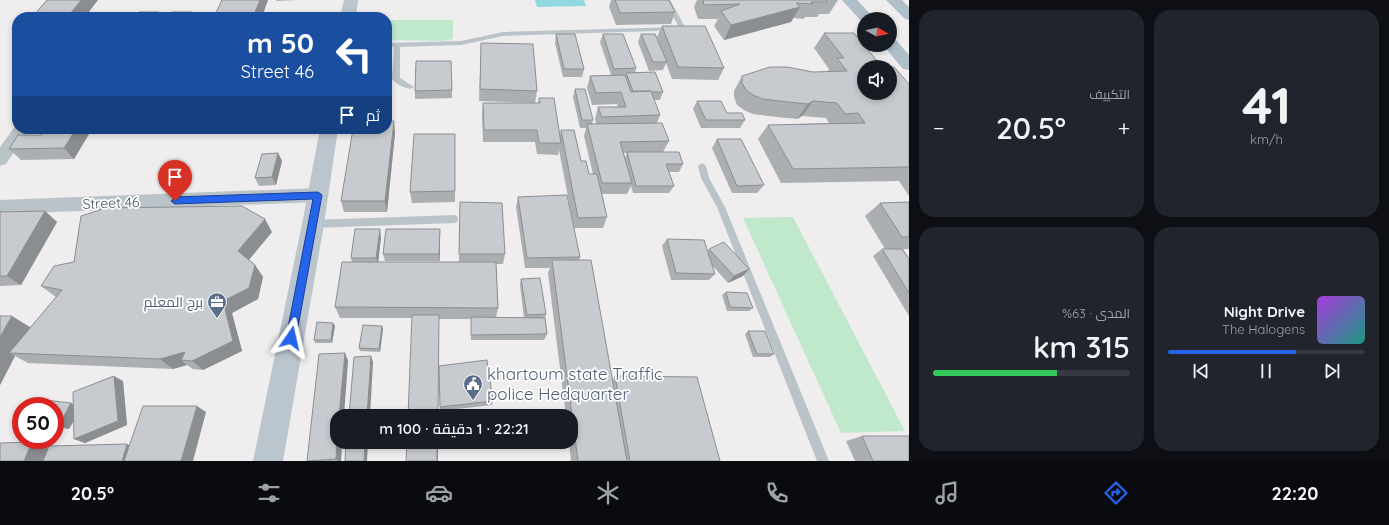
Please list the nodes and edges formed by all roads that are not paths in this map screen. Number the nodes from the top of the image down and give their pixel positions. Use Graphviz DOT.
graph roads {
  1 [pos="351,0"];
  2 [pos="667,0"];
  3 [pos="850,0"];
  4 [pos="893,0"];
  5 [pos="349,12"];
  6 [pos="861,12"];
  7 [pos="909,15"];
  8 [pos="392,45"];
  9 [pos="397,45"];
  10 [pos="897,52"];
  11 [pos="909,65"];
  12 [pos="410,87"];
  13 [pos="18,134"];
  14 [pos="328,134"];
  15 [pos="0,160"];
  16 [pos="702,166"];
  17 [pos="318,195"];
  18 [pos="0,207"];
  19 [pos="454,219"];
  20 [pos="313,224"];
  21 [pos="268,461"];
  22 [pos="823,461"];
  1 -- 5 [label="main road"];
  2 -- 9 [label="lane"];
  3 -- 6 [label="main road"];
  4 -- 7 [label="main road"];
  8 -- 9 [label="lane"];
  9 -- 12 [label="lane"];
  10 -- 11 [label="main road"];
  13 -- 15 [label="street"];
  14 -- 17 [label="main road"];
  16 -- 22 [label="lane"];
  17 -- 18 [label="street, Street 46"];
  17 -- 20 [label="main road"];
  19 -- 20 [label="lane"];
  20 -- 21 [label="main road"];
}
